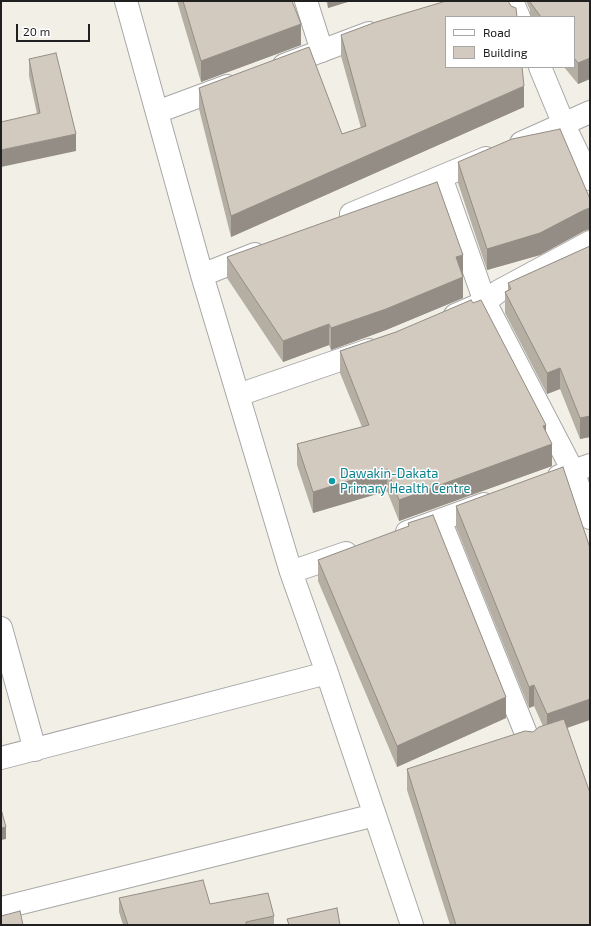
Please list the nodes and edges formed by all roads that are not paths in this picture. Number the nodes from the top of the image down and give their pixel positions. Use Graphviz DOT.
graph roads {
  1 [pos="126,1"];
  2 [pos="306,1"];
  3 [pos="512,1"];
  4 [pos="519,16"];
  5 [pos="388,26"];
  6 [pos="322,50"];
  7 [pos="540,68"];
  8 [pos="157,112"];
  9 [pos="590,112"];
  10 [pos="564,125"];
  11 [pos="441,177"];
  12 [pos="590,179"];
  13 [pos="332,222"];
  14 [pos="590,242"];
  15 [pos="274,246"];
  16 [pos="202,276"];
  17 [pos="485,302"];
  18 [pos="435,324"];
  19 [pos="384,345"];
  20 [pos="238,394"];
  21 [pos="582,468"];
  22 [pos="544,482"];
  23 [pos="499,498"];
  24 [pos="590,518"];
  25 [pos="440,520"];
  26 [pos="388,539"];
  27 [pos="365,546"];
  28 [pos="291,572"];
  29 [pos="1,628"];
  30 [pos="327,673"];
  31 [pos="529,741"];
  32 [pos="35,750"];
  33 [pos="1,758"];
  34 [pos="375,815"];
  35 [pos="1,908"];
  36 [pos="412,925"];
  1 -- 8 [label="street"];
  2 -- 6 [label="street"];
  3 -- 4 [label="street"];
  5 -- 6 [label="street"];
  6 -- 8 [label="street"];
  7 -- 10 [label="street"];
  8 -- 16 [label="street"];
  9 -- 10 [label="street"];
  10 -- 11 [label="street"];
  10 -- 12 [label="street"];
  11 -- 13 [label="street"];
  11 -- 17 [label="street"];
  14 -- 17 [label="street"];
  15 -- 16 [label="street"];
  16 -- 20 [label="street"];
  17 -- 18 [label="street"];
  17 -- 21 [label="street"];
  19 -- 20 [label="street"];
  20 -- 28 [label="street"];
  21 -- 22 [label="street"];
  21 -- 24 [label="street"];
  23 -- 25 [label="street"];
  25 -- 26 [label="street"];
  25 -- 31 [label="street"];
  27 -- 28 [label="street"];
  28 -- 30 [label="street"];
  29 -- 32 [label="street"];
  30 -- 32 [label="street"];
  30 -- 34 [label="street"];
  32 -- 33 [label="street"];
  34 -- 35 [label="street"];
  34 -- 36 [label="street"];
}
